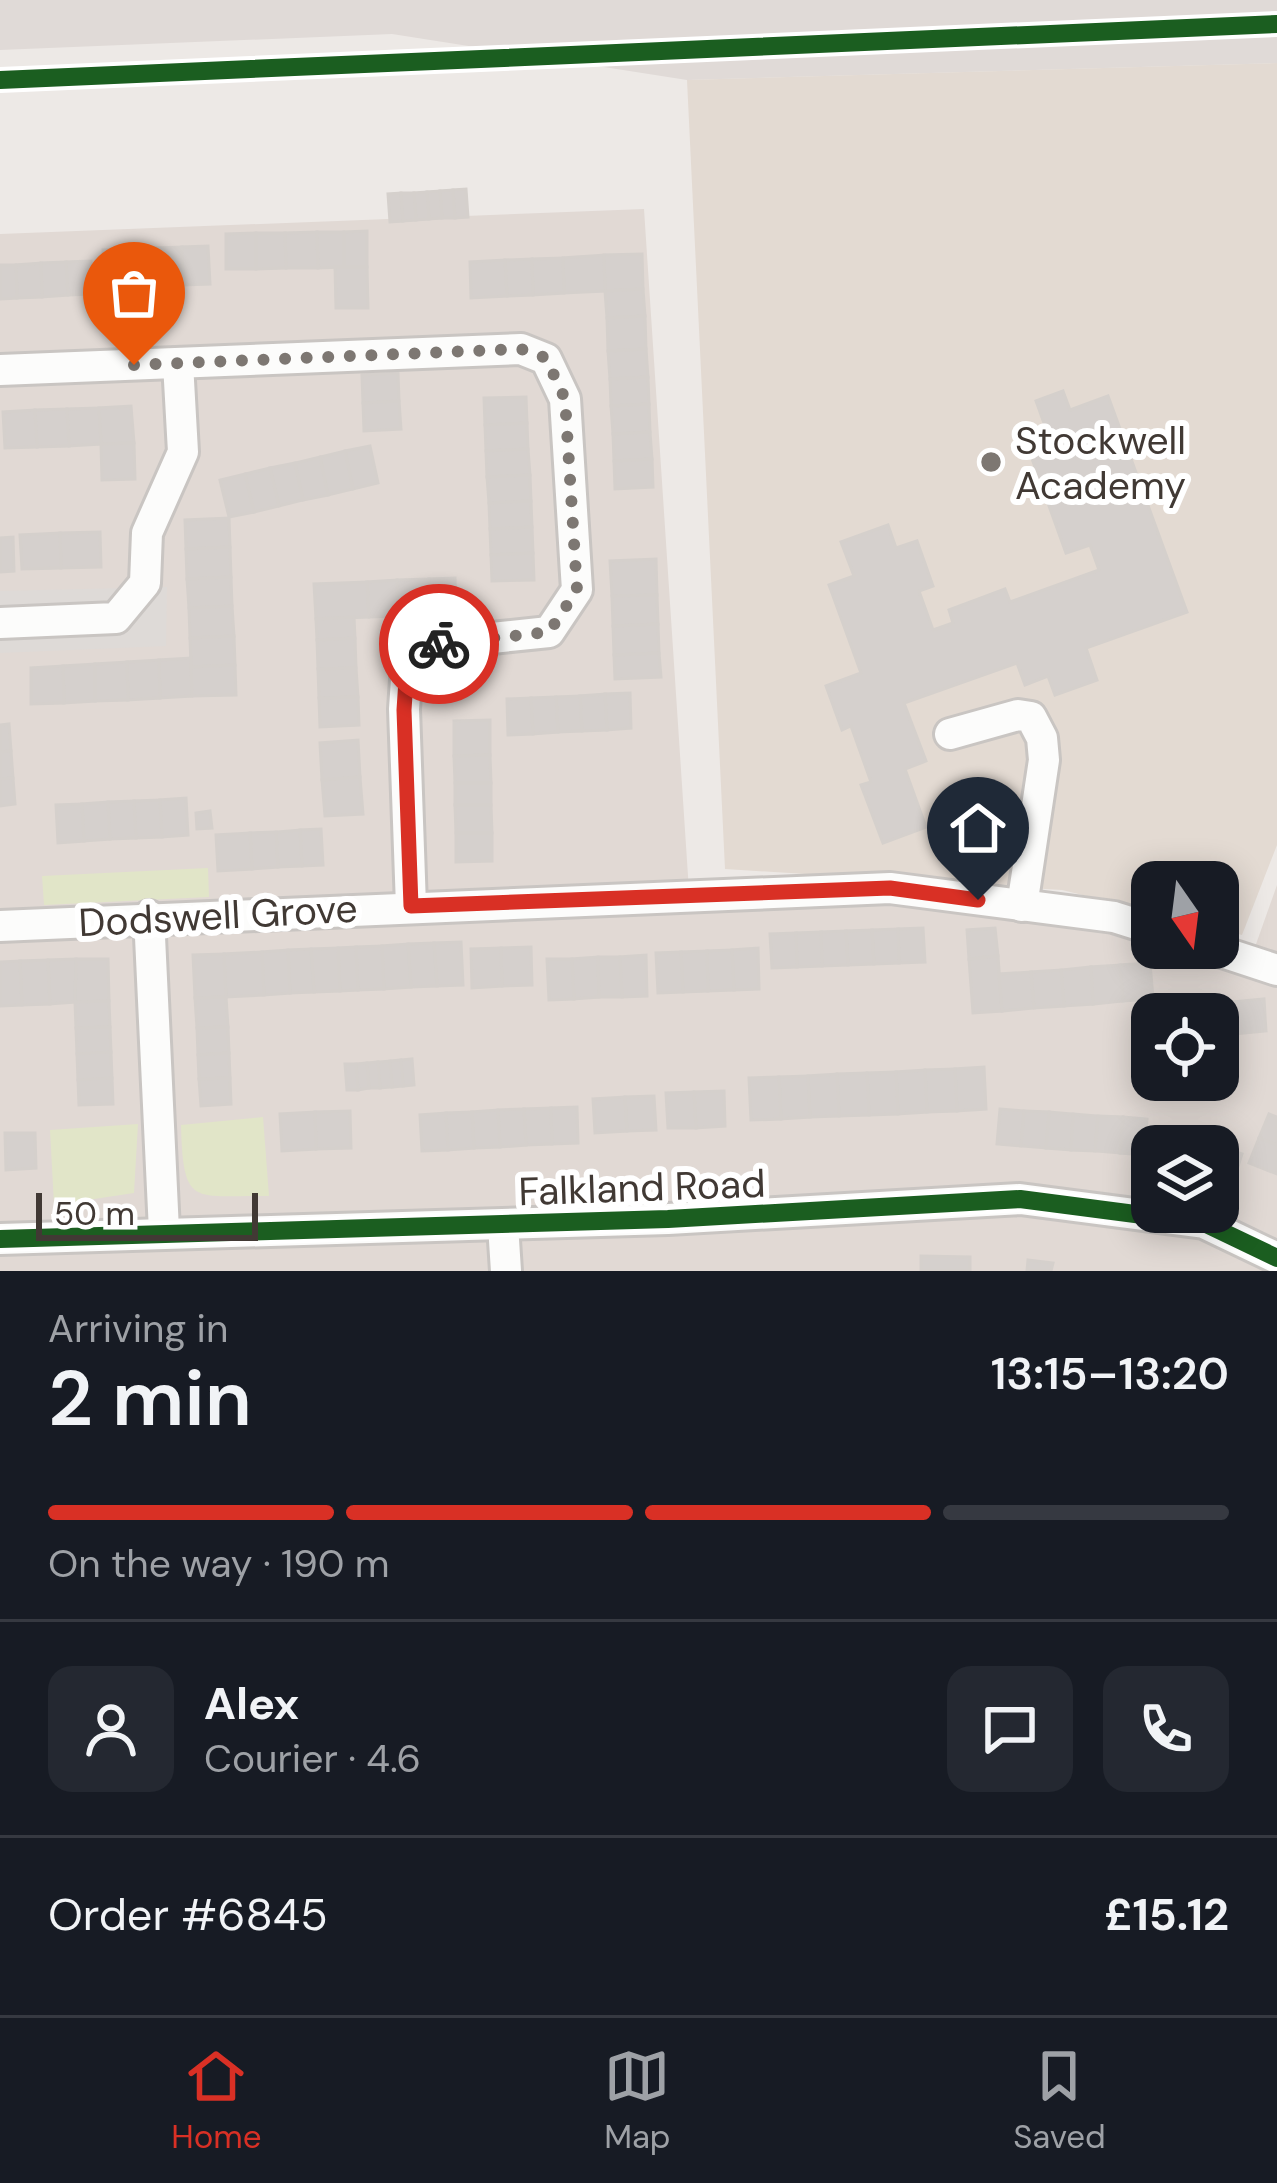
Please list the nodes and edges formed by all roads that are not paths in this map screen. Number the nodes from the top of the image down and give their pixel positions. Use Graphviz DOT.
graph roads {
  1 [pos="178,363"];
  2 [pos="0,370"];
  3 [pos="0,623"];
  4 [pos="950,734"];
  5 [pos="411,906"];
  6 [pos="1022,906"];
  7 [pos="149,916"];
  8 [pos="1131,922"];
  9 [pos="0,926"];
  10 [pos="1239,958"];
  11 [pos="1277,970"];
  12 [pos="502,1225"];
  13 [pos="164,1231"];
  14 [pos="0,1239"];
  15 [pos="1277,1258"];
  16 [pos="506,1271"];
  1 -- 2 [label="street"];
  1 -- 3 [label="street"];
  1 -- 5 [label="street"];
  4 -- 6 [label="street"];
  5 -- 6 [label="street, Dodswell Grove"];
  5 -- 7 [label="street, Dodswell Grove"];
  6 -- 8 [label="street, Dodswell Grove"];
  7 -- 9 [label="street, Dodswell Grove"];
  7 -- 13 [label="street"];
  10 -- 11 [label="street"];
  12 -- 13 [label="street, Falkland Road"];
  12 -- 15 [label="street, Falkland Road"];
  12 -- 16 [label="street"];
  13 -- 14 [label="street, Falkland Road"];
}
